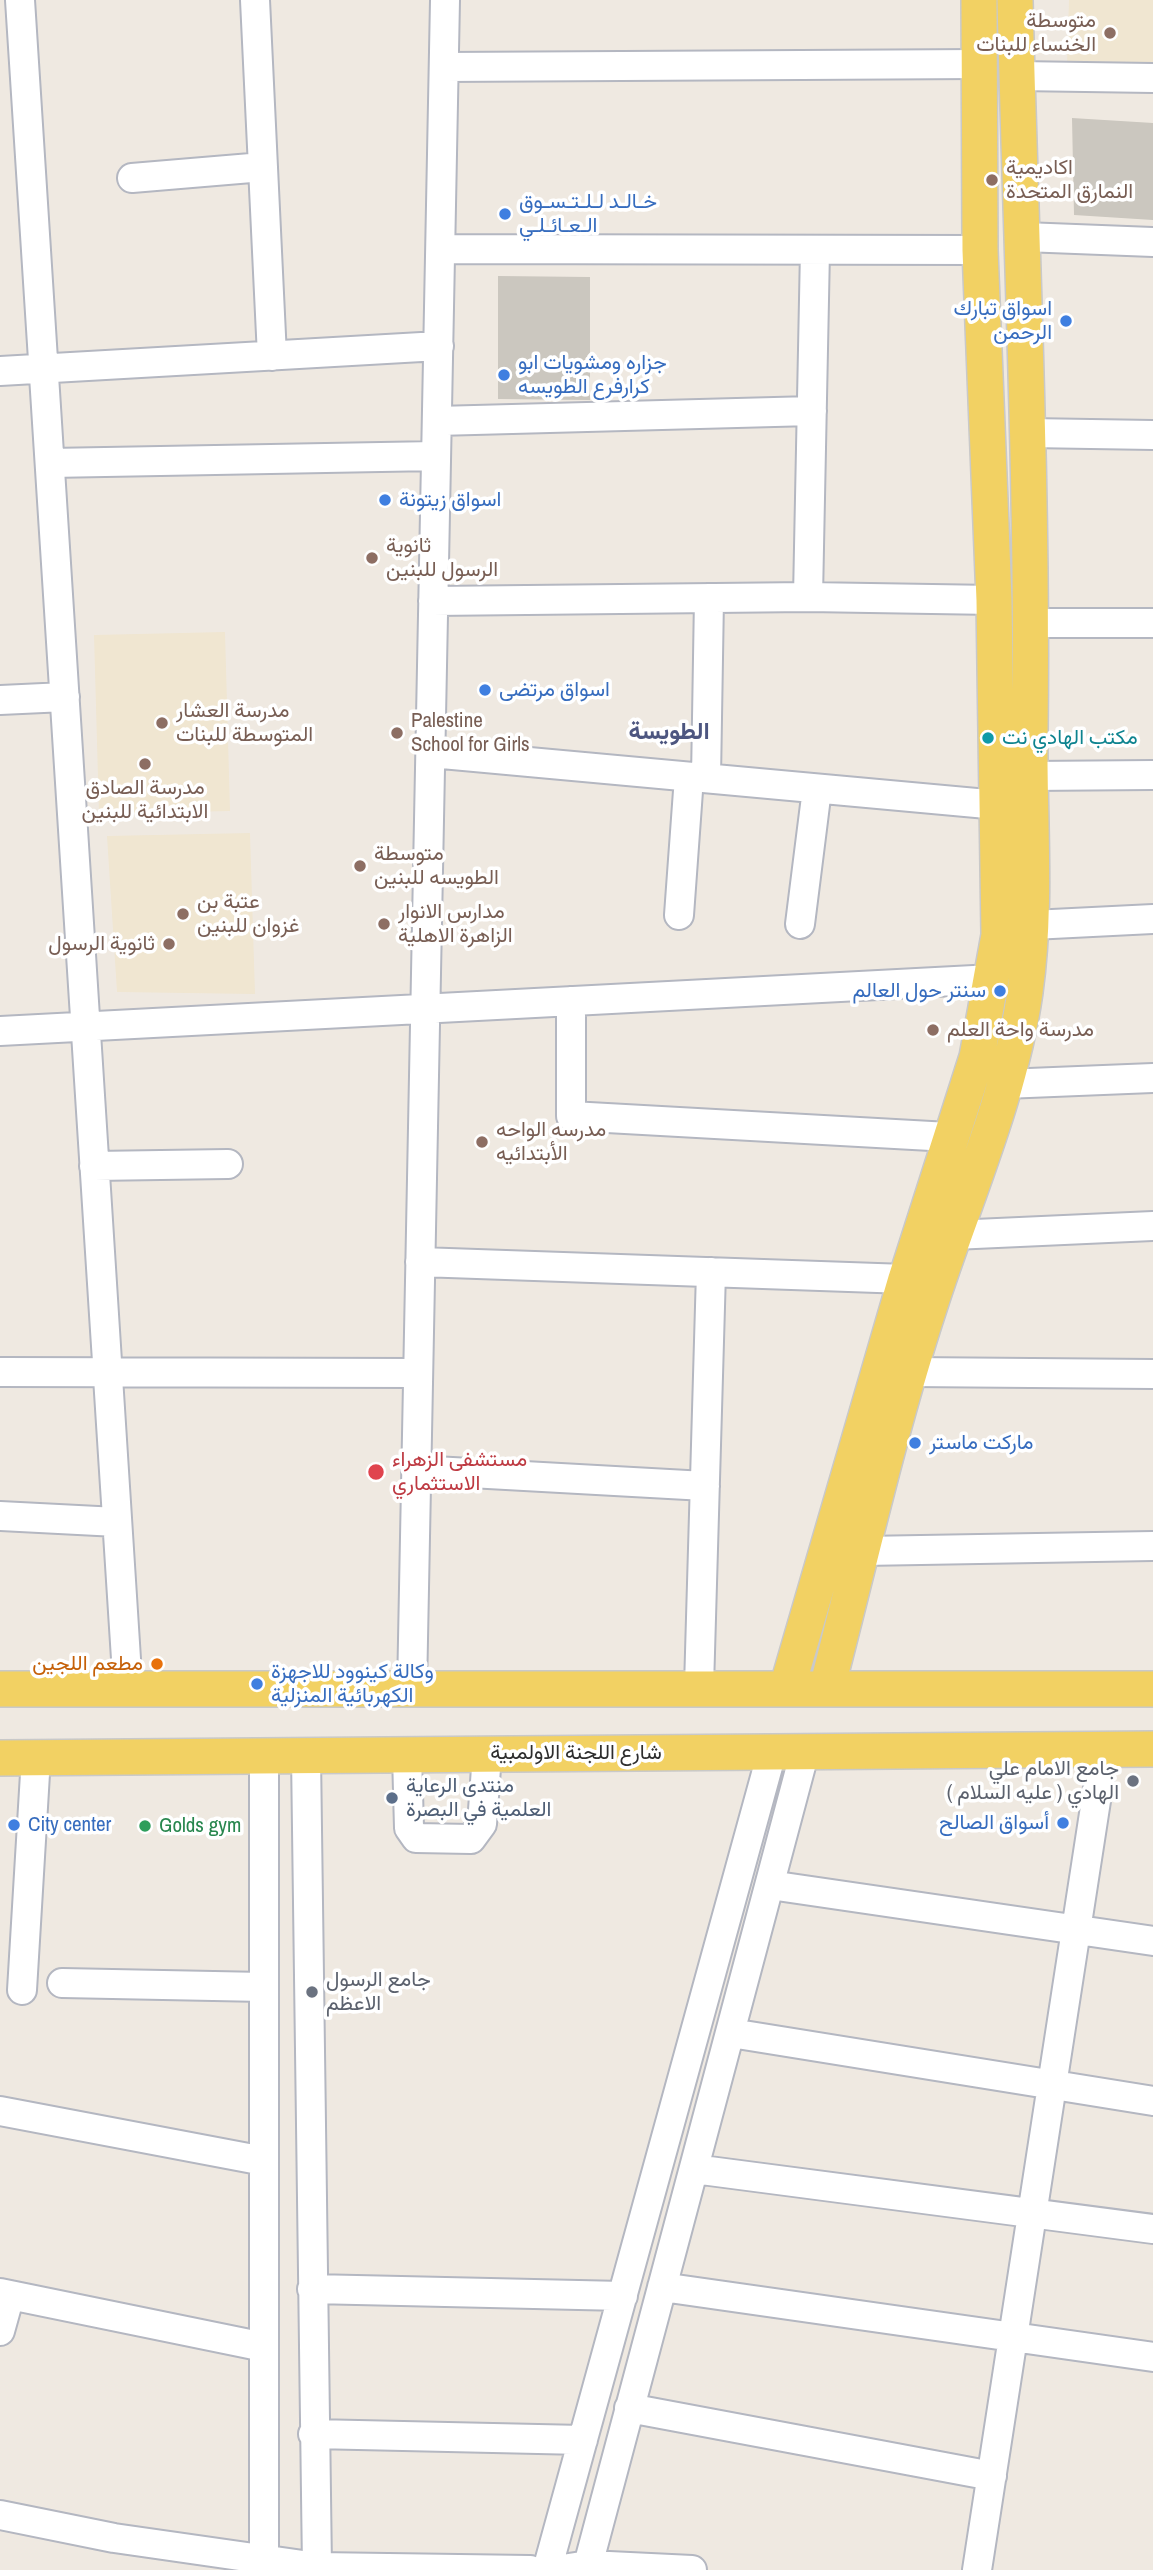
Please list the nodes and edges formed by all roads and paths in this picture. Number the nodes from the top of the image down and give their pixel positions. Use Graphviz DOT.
graph roads {
  1 [pos="20,0"];
  2 [pos="256,0"];
  3 [pos="445,0"];
  4 [pos="979,0"];
  5 [pos="1016,0"];
  6 [pos="12,48"];
  7 [pos="979,64"];
  8 [pos="444,67"];
  9 [pos="1017,76"];
  10 [pos="1153,78"];
  11 [pos="263,167"];
  12 [pos="132,178"];
  13 [pos="1024,237"];
  14 [pos="1153,242"];
  15 [pos="440,249"];
  16 [pos="815,250"];
  17 [pos="980,250"];
  18 [pos="439,346"];
  19 [pos="272,356"];
  20 [pos="44,368"];
  21 [pos="0,371"];
  22 [pos="812,411"];
  23 [pos="437,421"];
  24 [pos="1153,435"];
  25 [pos="1029,446"];
  26 [pos="436,456"];
  27 [pos="988,457"];
  28 [pos="50,463"];
  29 [pos="808,597"];
  30 [pos="709,598"];
  31 [pos="994,600"];
  32 [pos="433,601"];
  33 [pos="1032,623"];
  34 [pos="1153,623"];
  35 [pos="65,697"];
  36 [pos="0,700"];
  37 [pos="431,753"];
  38 [pos="1153,775"];
  39 [pos="1030,776"];
  40 [pos="697,778"];
  41 [pos="817,789"];
  42 [pos="998,806"];
  43 [pos="678,915"];
  44 [pos="1153,919"];
  45 [pos="800,924"];
  46 [pos="1032,925"];
  47 [pos="993,979"];
  48 [pos="571,1001"];
  49 [pos="425,1009"];
  50 [pos="85,1027"];
  51 [pos="0,1031"];
  52 [pos="977,1057"];
  53 [pos="1007,1075"];
  54 [pos="1153,1078"];
  55 [pos="949,1137"];
  56 [pos="228,1164"];
  57 [pos="94,1166"];
  58 [pos="1153,1226"];
  59 [pos="953,1236"];
  60 [pos="420,1262"];
  61 [pos="711,1272"];
  62 [pos="906,1279"];
  63 [pos="107,1371"];
  64 [pos="0,1372"];
  65 [pos="910,1372"];
  66 [pos="418,1373"];
  67 [pos="1153,1374"];
  68 [pos="416,1470"];
  69 [pos="705,1486"];
  70 [pos="0,1516"];
  71 [pos="117,1522"];
  72 [pos="1153,1546"];
  73 [pos="863,1550"];
  74 [pos="699,1687"];
  75 [pos="787,1688"];
  76 [pos="827,1688"];
  77 [pos="0,1689"];
  78 [pos="1153,1689"];
  79 [pos="128,1690"];
  80 [pos="412,1690"];
  81 [pos="1104,1749"];
  82 [pos="1153,1749"];
  83 [pos="789,1751"];
  84 [pos="486,1754"];
  85 [pos="306,1755"];
  86 [pos="407,1755"];
  87 [pos="264,1756"];
  88 [pos="0,1758"];
  89 [pos="36,1758"];
  90 [pos="770,1885"];
  91 [pos="1077,1930"];
  92 [pos="1153,1941"];
  93 [pos="62,1983"];
  94 [pos="264,1987"];
  95 [pos="22,1990"];
  96 [pos="703,2003"];
  97 [pos="733,2022"];
  98 [pos="1052,2086"];
  99 [pos="1153,2101"];
  100 [pos="0,2110"];
  101 [pos="264,2161"];
  102 [pos="694,2169"];
  103 [pos="1033,2211"];
  104 [pos="1153,2229"];
  105 [pos="662,2287"];
  106 [pos="312,2289"];
  107 [pos="5,2294"];
  108 [pos="623,2296"];
  109 [pos="0,2331"];
  110 [pos="1013,2337"];
  111 [pos="264,2347"];
  112 [pos="1153,2357"];
  113 [pos="629,2409"];
  114 [pos="313,2434"];
  115 [pos="583,2440"];
  116 [pos="992,2476"];
  117 [pos="0,2515"];
  118 [pos="264,2560"];
  119 [pos="317,2567"];
  120 [pos="565,2569"];
  121 [pos="530,2570"];
  122 [pos="692,2570"];
  123 [pos="977,2570"];
  1 -- 6 [label="street"];
  2 -- 11 [label="street"];
  3 -- 8 [label="street"];
  4 -- 7 [label="main road"];
  5 -- 9 [label="main road"];
  6 -- 20 [label="street"];
  7 -- 8 [label="street"];
  7 -- 17 [label="main road"];
  8 -- 15 [label="street"];
  9 -- 10 [label="street"];
  9 -- 13 [label="main road"];
  11 -- 12 [label="street"];
  11 -- 19 [label="street"];
  13 -- 14 [label="street"];
  13 -- 25 [label="main road"];
  15 -- 16 [label="street"];
  15 -- 18 [label="street"];
  16 -- 17 [label="street"];
  16 -- 22 [label="street"];
  17 -- 27 [label="main road"];
  18 -- 19 [label="street"];
  18 -- 23 [label="street"];
  19 -- 20 [label="street"];
  20 -- 21 [label="street"];
  20 -- 28 [label="street"];
  22 -- 23 [label="street"];
  22 -- 29 [label="street"];
  23 -- 26 [label="street"];
  24 -- 25 [label="street"];
  25 -- 27 [label="main road"];
  25 -- 33 [label="main road"];
  26 -- 28 [label="street"];
  26 -- 32 [label="street"];
  27 -- 31 [label="main road"];
  28 -- 35 [label="street"];
  29 -- 30 [label="street"];
  29 -- 31 [label="street"];
  30 -- 32 [label="street"];
  30 -- 40 [label="street"];
  31 -- 42 [label="main road"];
  32 -- 37 [label="street"];
  33 -- 34 [label="street"];
  33 -- 39 [label="main road"];
  35 -- 36 [label="street"];
  35 -- 50 [label="street"];
  37 -- 40 [label="street"];
  37 -- 49 [label="street"];
  38 -- 39 [label="street"];
  39 -- 46 [label="main road"];
  40 -- 41 [label="street"];
  40 -- 43 [label="street"];
  41 -- 42 [label="street"];
  41 -- 45 [label="street"];
  42 -- 47 [label="main road"];
  44 -- 46 [label="street"];
  46 -- 53 [label="main road"];
  47 -- 48 [label="street"];
  47 -- 52 [label="main road"];
  48 -- 49 [label="street"];
  48 -- 55 [label="street"];
  49 -- 50 [label="street"];
  49 -- 60 [label="street"];
  50 -- 51 [label="street"];
  50 -- 57 [label="street"];
  52 -- 53 [label="main road"];
  52 -- 55 [label="main road"];
  53 -- 54 [label="street"];
  53 -- 59 [label="main road"];
  55 -- 62 [label="main road"];
  56 -- 57 [label="street"];
  57 -- 63 [label="street"];
  58 -- 59 [label="street"];
  59 -- 65 [label="main road"];
  60 -- 61 [label="street"];
  60 -- 66 [label="street"];
  61 -- 62 [label="street"];
  61 -- 69 [label="street"];
  62 -- 75 [label="main road"];
  63 -- 64 [label="street"];
  63 -- 66 [label="street"];
  63 -- 71 [label="street"];
  65 -- 67 [label="street"];
  65 -- 73 [label="main road"];
  66 -- 68 [label="street"];
  68 -- 69 [label="street"];
  68 -- 80 [label="street"];
  69 -- 74 [label="street"];
  70 -- 71 [label="street"];
  71 -- 79 [label="street"];
  72 -- 73 [label="street"];
  73 -- 76 [label="main road"];
  74 -- 75 [label="main road"];
  74 -- 80 [label="main road"];
  75 -- 76 [label="main road"];
  76 -- 78 [label="main road"];
  77 -- 79 [label="main road"];
  79 -- 80 [label="main road"];
  81 -- 82 [label="main road, شارع اللجنة الاولمبية"];
  81 -- 83 [label="main road, شارع اللجنة الاولمبية"];
  81 -- 91 [label="street"];
  83 -- 84 [label="main road, شارع اللجنة الاولمبية"];
  83 -- 90 [label="street"];
  83 -- 96 [label="street"];
  84 -- 86 [label="main road, شارع اللجنة الاولمبية"];
  84 -- 86 [label="street"];
  85 -- 86 [label="main road, شارع اللجنة الاولمبية"];
  85 -- 87 [label="main road, شارع اللجنة الاولمبية"];
  85 -- 106 [label="street"];
  87 -- 89 [label="main road, شارع اللجنة الاولمبية"];
  87 -- 94 [label="street"];
  88 -- 89 [label="main road, شارع اللجنة الاولمبية"];
  89 -- 95 [label="street"];
  90 -- 91 [label="street"];
  90 -- 97 [label="street"];
  91 -- 92 [label="street"];
  91 -- 98 [label="street"];
  93 -- 94 [label="street"];
  94 -- 101 [label="street"];
  96 -- 97 [label="street"];
  96 -- 108 [label="street"];
  97 -- 98 [label="street"];
  97 -- 102 [label="street"];
  98 -- 99 [label="street"];
  98 -- 103 [label="street"];
  100 -- 101 [label="street"];
  101 -- 111 [label="street"];
  102 -- 103 [label="street"];
  102 -- 105 [label="street"];
  103 -- 104 [label="street"];
  103 -- 110 [label="street"];
  105 -- 110 [label="street"];
  105 -- 113 [label="street"];
  106 -- 108 [label="street"];
  106 -- 114 [label="street"];
  107 -- 109 [label="street"];
  107 -- 111 [label="street"];
  108 -- 115 [label="street"];
  110 -- 112 [label="street"];
  110 -- 116 [label="street"];
  111 -- 118 [label="street"];
  113 -- 116 [label="street"];
  113 -- 120 [label="street"];
  114 -- 115 [label="street"];
  114 -- 119 [label="street"];
  115 -- 120 [label="street"];
  116 -- 123 [label="street"];
  117 -- 118 [label="street"];
  118 -- 119 [label="street"];
  119 -- 121 [label="street"];
  120 -- 122 [label="street"];
}
